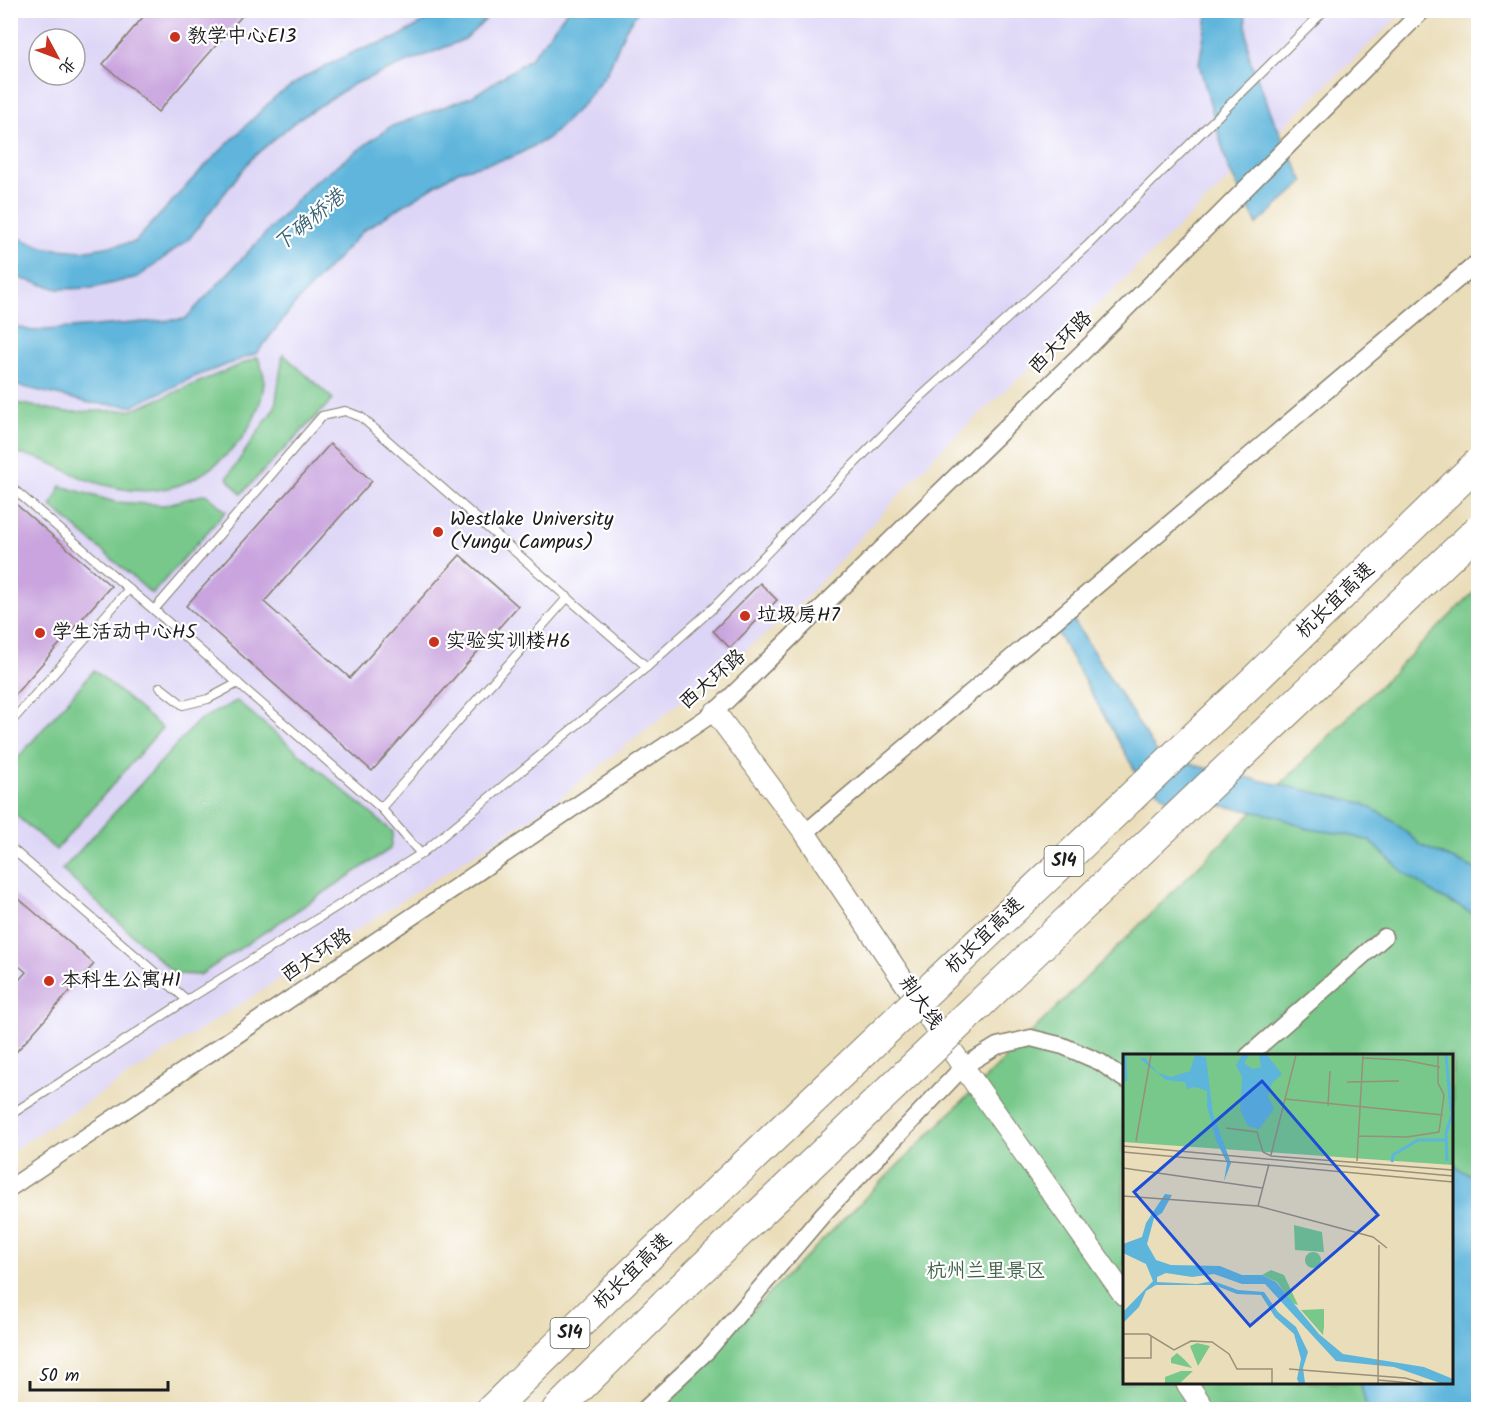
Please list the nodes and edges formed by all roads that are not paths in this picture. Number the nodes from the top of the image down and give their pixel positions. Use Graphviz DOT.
graph roads {
  1 [pos="1325,10"];
  2 [pos="1423,10"];
  3 [pos="1479,262"];
  4 [pos="1479,463"];
  5 [pos="10,486"];
  6 [pos="1479,530"];
  7 [pos="129,589"];
  8 [pos="568,597"];
  9 [pos="154,610"];
  10 [pos="647,667"];
  11 [pos="238,683"];
  12 [pos="160,687"];
  13 [pos="715,712"];
  14 [pos="10,723"];
  15 [pos="381,808"];
  16 [pos="805,833"];
  17 [pos="10,847"];
  18 [pos="421,854"];
  19 [pos="1384,937"];
  20 [pos="187,1000"];
  21 [pos="1250,1054"];
  22 [pos="964,1066"];
  23 [pos="1123,1077"];
  24 [pos="10,1115"];
  25 [pos="10,1188"];
  26 [pos="1123,1292"];
  27 [pos="1187,1384"];
  28 [pos="491,1410"];
  29 [pos="557,1410"];
  30 [pos="644,1410"];
  31 [pos="1205,1410"];
  1 -- 10 [label="lane"];
  2 -- 13 [label="street, 西大环路"];
  3 -- 16 [label="street"];
  4 -- 28 [label="highway, 杭长宜高速 / S14, bridge"];
  5 -- 7 [label="lane"];
  6 -- 29 [label="highway, S14, bridge"];
  7 -- 9 [label="lane"];
  7 -- 14 [label="lane"];
  8 -- 9 [label="lane"];
  8 -- 10 [label="lane"];
  8 -- 15 [label="lane"];
  9 -- 11 [label="lane"];
  10 -- 18 [label="lane"];
  11 -- 12 [label="lane"];
  11 -- 15 [label="lane"];
  13 -- 16 [label="street, 荆大线"];
  13 -- 25 [label="street, 西大环路"];
  15 -- 18 [label="lane"];
  16 -- 22 [label="street, 荆大线"];
  17 -- 20 [label="lane"];
  18 -- 20 [label="lane"];
  19 -- 21 [label="street"];
  20 -- 24 [label="lane"];
  22 -- 23 [label="street"];
  22 -- 26 [label="street, 荆大线"];
  22 -- 30 [label="street"];
  27 -- 31 [label="street"];
}
